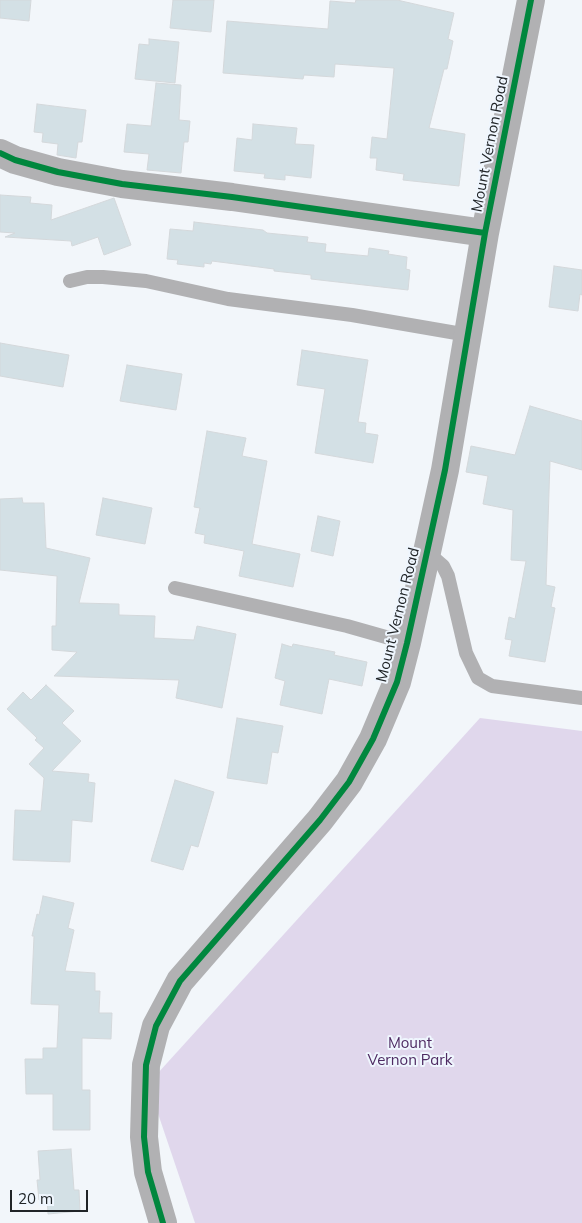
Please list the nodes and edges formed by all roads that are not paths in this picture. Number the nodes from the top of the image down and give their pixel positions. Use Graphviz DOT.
graph roads {
  1 [pos="532,0"];
  2 [pos="0,153"];
  3 [pos="485,233"];
  4 [pos="70,281"];
  5 [pos="468,335"];
  6 [pos="427,552"];
  7 [pos="175,588"];
  8 [pos="408,643"];
  9 [pos="582,698"];
  10 [pos="163,1223"];
  1 -- 3 [label="street, Mount Vernon Road"];
  2 -- 3 [label="street"];
  3 -- 5 [label="street, Mount Vernon Road"];
  4 -- 5 [label="lane"];
  5 -- 6 [label="street, Mount Vernon Road"];
  6 -- 8 [label="street, Mount Vernon Road"];
  6 -- 9 [label="lane"];
  7 -- 8 [label="lane"];
  8 -- 10 [label="street, Mount Vernon Road"];
}
